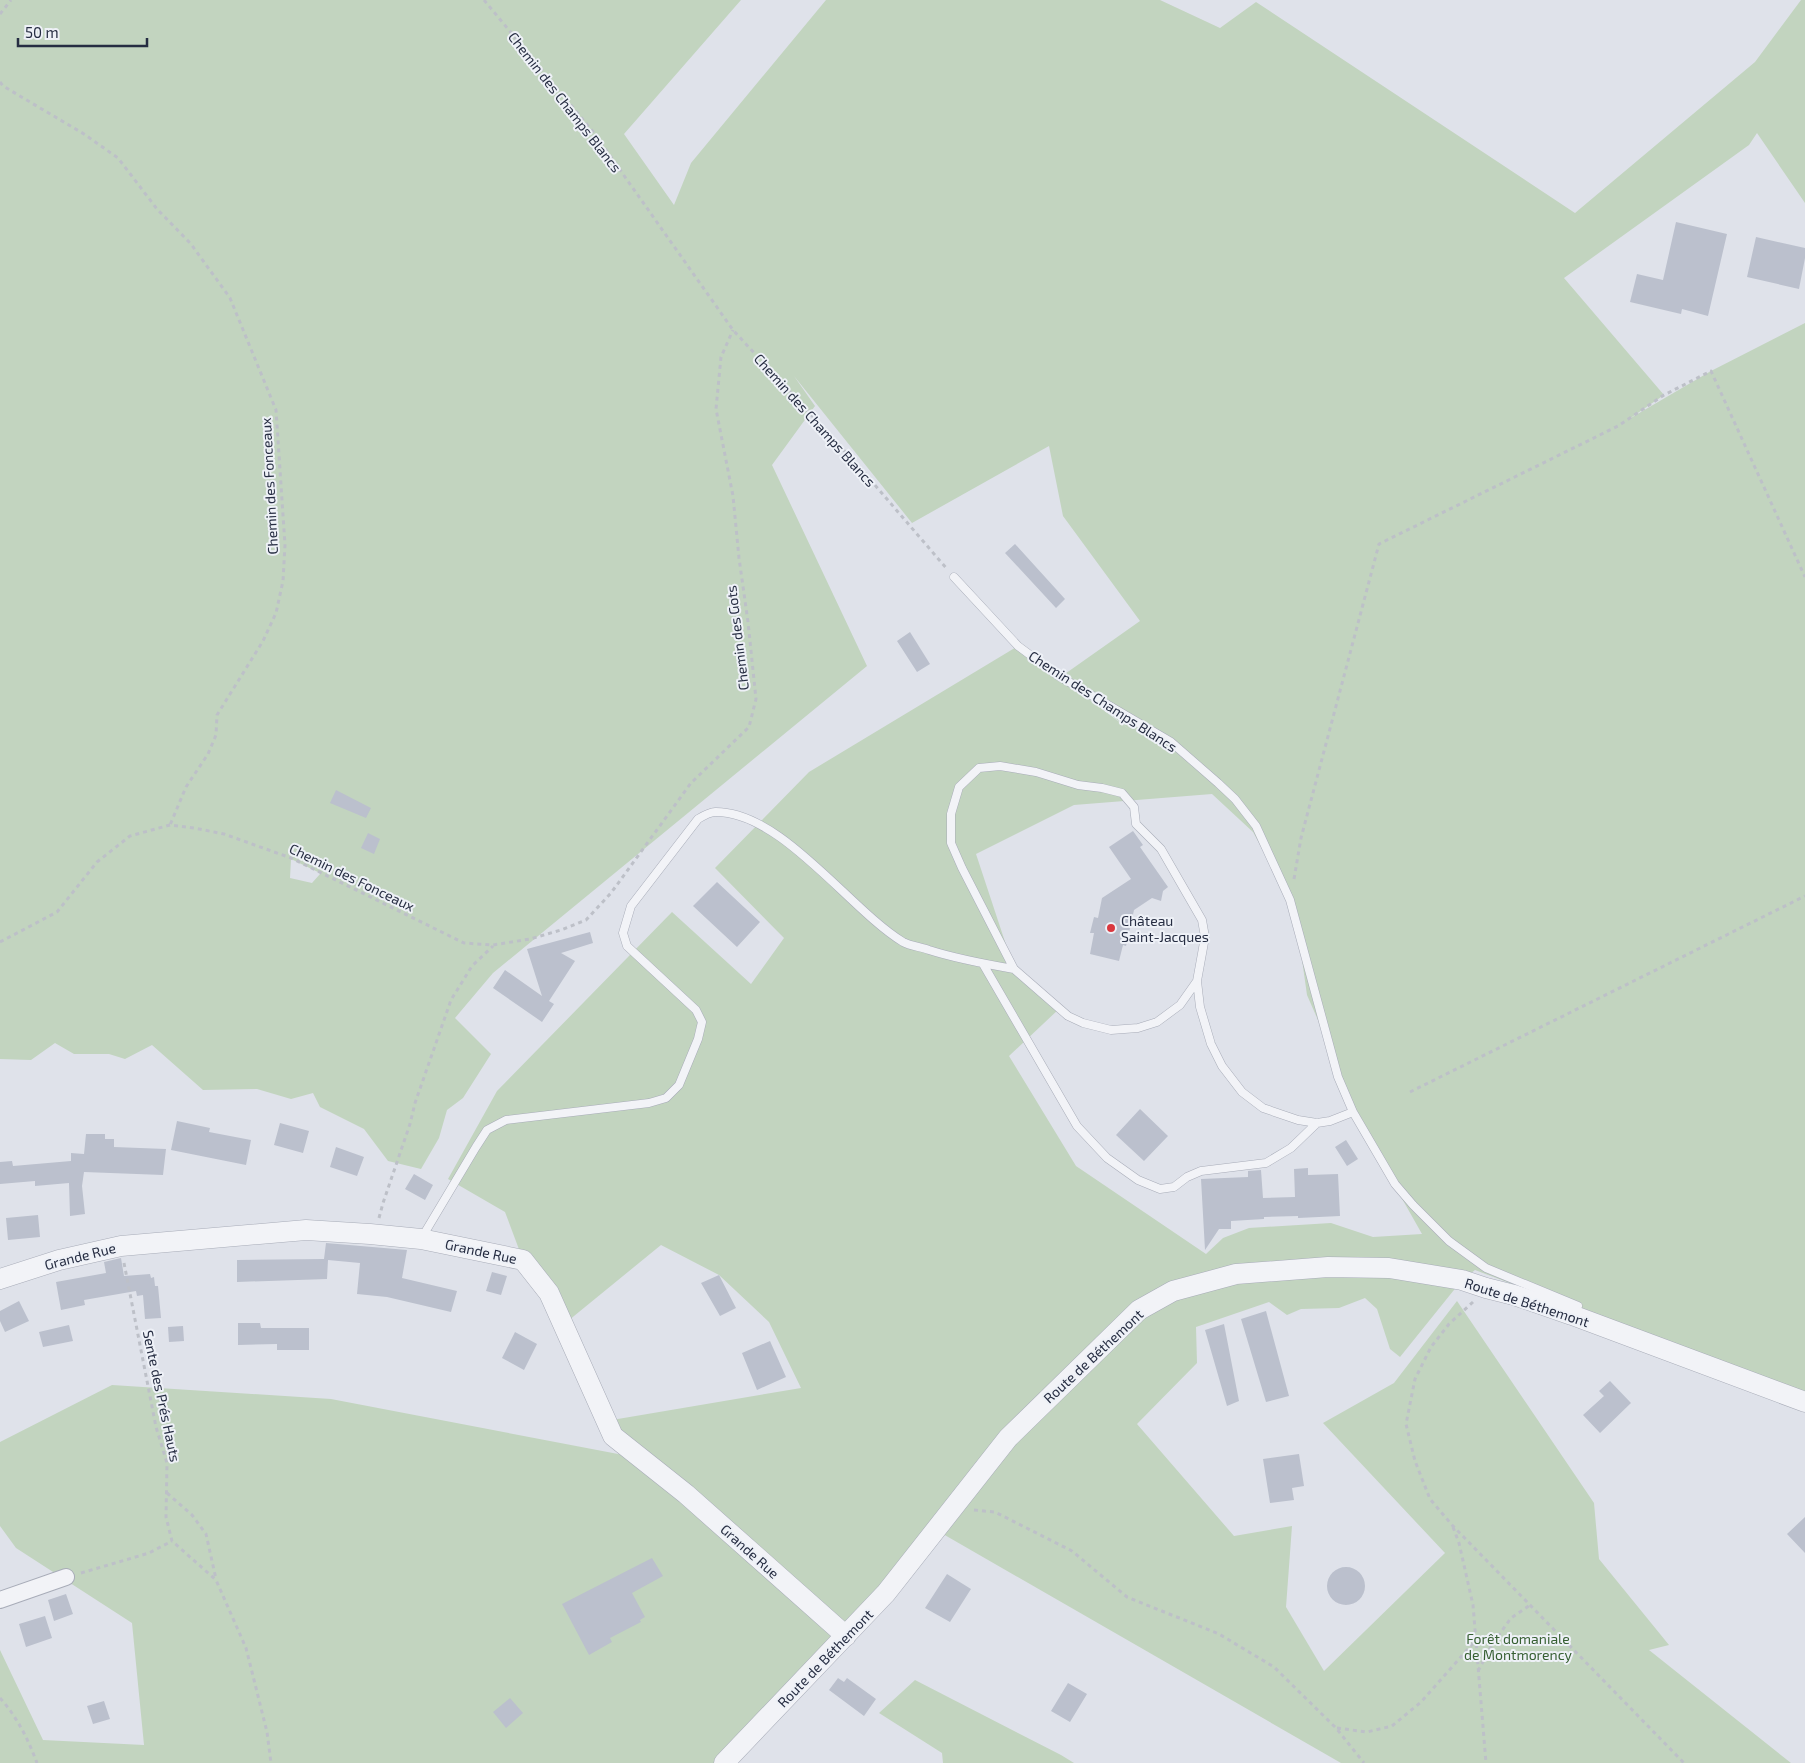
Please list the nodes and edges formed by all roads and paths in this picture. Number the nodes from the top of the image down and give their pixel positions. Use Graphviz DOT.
graph roads {
  1 [pos="11,0"];
  2 [pos="484,0"];
  3 [pos="0,14"];
  4 [pos="0,82"];
  5 [pos="2,87"];
  6 [pos="733,330"];
  7 [pos="954,577"];
  8 [pos="1805,577"];
  9 [pos="170,825"];
  10 [pos="1805,896"];
  11 [pos="1290,900"];
  12 [pos="0,942"];
  13 [pos="493,945"];
  14 [pos="983,964"];
  15 [pos="1014,970"];
  16 [pos="1197,981"];
  17 [pos="1410,1092"];
  18 [pos="1353,1112"];
  19 [pos="1317,1123"];
  20 [pos="375,1234"];
  21 [pos="420,1239"];
  22 [pos="121,1246"];
  23 [pos="0,1279"];
  24 [pos="1486,1288"];
  25 [pos="1572,1315"];
  26 [pos="1805,1402"];
  27 [pos="166,1493"];
  28 [pos="953,1508"];
  29 [pos="1452,1524"];
  30 [pos="172,1541"];
  31 [pos="66,1576"];
  32 [pos="216,1580"];
  33 [pos="0,1600"];
  34 [pos="1530,1605"];
  35 [pos="846,1636"];
  36 [pos="1476,1640"];
  37 [pos="1478,1672"];
  38 [pos="0,1698"];
  39 [pos="1336,1728"];
  40 [pos="37,1763"];
  41 [pos="271,1763"];
  42 [pos="724,1763"];
  43 [pos="1364,1763"];
  44 [pos="1486,1763"];
  45 [pos="1684,1763"];
  1 -- 3 [label="path"];
  2 -- 6 [label="path, Chemin des Champs Blancs"];
  4 -- 5 [label="path, Chemin des Fonceaux"];
  5 -- 9 [label="path, Chemin des Fonceaux"];
  6 -- 7 [label="path, Chemin des Champs Blancs"];
  6 -- 13 [label="path, Chemin des Gots"];
  7 -- 11 [label="lane, Chemin des Champs Blancs"];
  8 -- 11 [label="path"];
  9 -- 12 [label="path, Chemin des Fonceaux"];
  9 -- 13 [label="path, Chemin des Fonceaux"];
  10 -- 17 [label="path"];
  11 -- 18 [label="lane, Chemin des Champs Blancs"];
  13 -- 20 [label="path"];
  14 -- 15 [label="lane"];
  14 -- 19 [label="lane"];
  14 -- 21 [label="lane"];
  15 -- 16 [label="lane"];
  15 -- 16 [label="lane"];
  16 -- 19 [label="lane"];
  18 -- 19 [label="lane"];
  18 -- 25 [label="lane, Chemin des Champs Blancs"];
  20 -- 21 [label="street, Grande Rue"];
  20 -- 22 [label="street, Grande Rue"];
  21 -- 35 [label="street, Grande Rue"];
  22 -- 23 [label="street, Grande Rue"];
  22 -- 27 [label="path, Sente des Prés Hauts"];
  24 -- 25 [label="street, Route de Béthemont"];
  24 -- 28 [label="street, Route de Béthemont"];
  24 -- 29 [label="path"];
  25 -- 26 [label="street, Route de Béthemont"];
  27 -- 30 [label="path, Sente des Prés Hauts"];
  27 -- 32 [label="path"];
  28 -- 35 [label="street, Route de Béthemont"];
  28 -- 39 [label="path"];
  29 -- 34 [label="path"];
  29 -- 36 [label="path"];
  30 -- 31 [label="path"];
  30 -- 32 [label="path"];
  31 -- 33 [label="street"];
  32 -- 41 [label="path"];
  34 -- 37 [label="path"];
  34 -- 45 [label="path"];
  35 -- 42 [label="street, Route de Béthemont"];
  36 -- 37 [label="path"];
  36 -- 39 [label="path"];
  37 -- 44 [label="path"];
  38 -- 40 [label="path"];
  39 -- 43 [label="path"];
}
